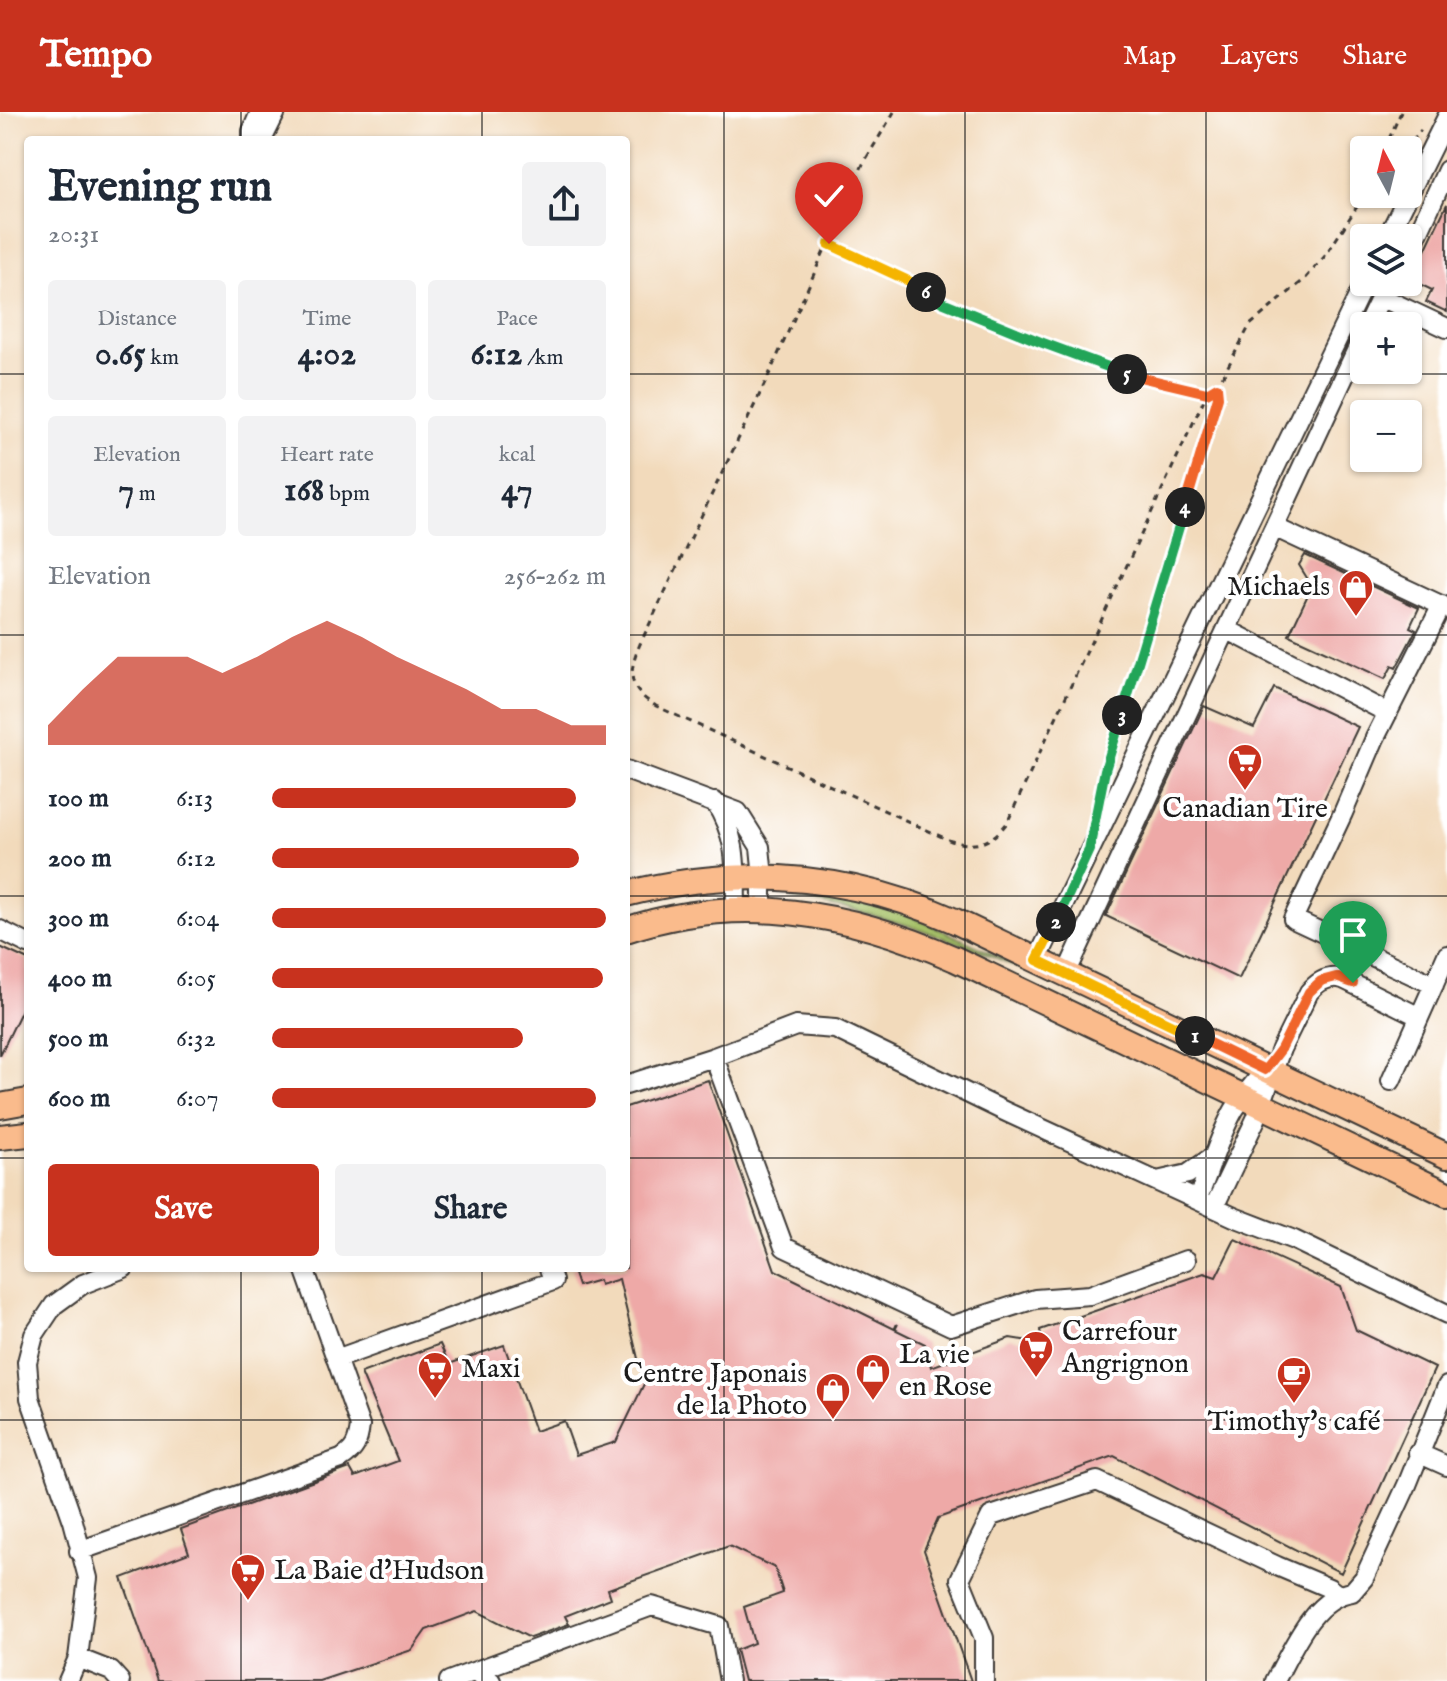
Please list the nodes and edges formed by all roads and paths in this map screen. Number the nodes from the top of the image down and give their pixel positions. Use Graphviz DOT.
graph roads {
  1 [pos="260,112"];
  2 [pos="276,112"];
  3 [pos="894,112"];
  4 [pos="1401,112"];
  5 [pos="1447,117"];
  6 [pos="252,136"];
  7 [pos="264,136"];
  8 [pos="1390,136"];
  9 [pos="1447,170"];
  10 [pos="1356,208"];
  11 [pos="1394,224"];
  12 [pos="1422,224"];
  13 [pos="829,244"];
  14 [pos="1358,296"];
  15 [pos="1389,296"];
  16 [pos="1387,300"];
  17 [pos="1374,312"];
  18 [pos="1447,328"];
  19 [pos="1350,365"];
  20 [pos="1217,387"];
  21 [pos="1207,393"];
  22 [pos="1276,528"];
  23 [pos="1444,606"];
  24 [pos="1228,630"];
  25 [pos="1388,713"];
  26 [pos="630,771"];
  27 [pos="1100,797"];
  28 [pos="715,802"];
  29 [pos="735,876"];
  30 [pos="763,876"];
  31 [pos="630,893"];
  32 [pos="736,910"];
  33 [pos="762,910"];
  34 [pos="630,929"];
  35 [pos="0,930"];
  36 [pos="24,942"];
  37 [pos="1037,960"];
  38 [pos="1445,963"];
  39 [pos="1066,974"];
  40 [pos="1434,985"];
  41 [pos="1418,1016"];
  42 [pos="714,1057"];
  43 [pos="1269,1071"];
  44 [pos="1391,1081"];
  45 [pos="630,1084"];
  46 [pos="1252,1101"];
  47 [pos="24,1102"];
  48 [pos="0,1106"];
  49 [pos="24,1134"];
  50 [pos="0,1137"];
  51 [pos="1447,1156"];
  52 [pos="1212,1157"];
  53 [pos="1157,1181"];
  54 [pos="1447,1194"];
  55 [pos="1205,1203"];
  56 [pos="1186,1260"];
  57 [pos="114,1272"];
  58 [pos="305,1272"];
  59 [pos="550,1272"];
  60 [pos="1447,1314"];
  61 [pos="901,1315"];
  62 [pos="895,1329"];
  63 [pos="336,1359"];
  64 [pos="1447,1386"];
  65 [pos="1418,1453"];
  66 [pos="1447,1466"];
  67 [pos="79,1551"];
  68 [pos="1337,1594"];
  69 [pos="78,1658"];
  70 [pos="473,1672"];
  71 [pos="68,1681"];
  72 [pos="120,1681"];
  73 [pos="449,1681"];
  74 [pos="491,1681"];
  75 [pos="729,1681"];
  76 [pos="984,1681"];
  77 [pos="1275,1681"];
  1 -- 6 [label="lane"];
  2 -- 7 [label="lane"];
  3 -- 13 [label="path"];
  4 -- 8 [label="path"];
  5 -- 11 [label="lane"];
  9 -- 12 [label="lane"];
  10 -- 20 [label="path"];
  13 -- 21 [label="path"];
  13 -- 21 [label="path"];
  14 -- 37 [label="lane"];
  15 -- 16 [label="lane"];
  16 -- 17 [label="lane"];
  16 -- 18 [label="lane"];
  19 -- 22 [label="lane"];
  20 -- 21 [label="path"];
  20 -- 27 [label="path"];
  22 -- 23 [label="lane"];
  22 -- 24 [label="lane"];
  23 -- 25 [label="lane"];
  24 -- 25 [label="lane"];
  24 -- 39 [label="lane"];
  25 -- 40 [label="lane"];
  26 -- 28 [label="lane"];
  28 -- 29 [label="lane"];
  28 -- 30 [label="lane"];
  29 -- 30 [label="main road"];
  29 -- 31 [label="main road"];
  29 -- 32 [label="lane"];
  30 -- 33 [label="lane"];
  30 -- 37 [label="main road"];
  32 -- 33 [label="main road"];
  32 -- 34 [label="main road"];
  33 -- 46 [label="main road"];
  35 -- 36 [label="lane"];
  37 -- 39 [label="main road"];
  38 -- 40 [label="lane"];
  39 -- 43 [label="main road"];
  40 -- 41 [label="lane"];
  41 -- 43 [label="lane"];
  41 -- 44 [label="lane"];
  42 -- 45 [label="lane"];
  42 -- 53 [label="lane"];
  42 -- 56 [label="lane"];
  43 -- 46 [label="lane"];
  43 -- 51 [label="main road"];
  46 -- 52 [label="lane"];
  46 -- 54 [label="main road"];
  46 -- 55 [label="lane"];
  47 -- 48 [label="main road"];
  49 -- 50 [label="main road"];
  52 -- 53 [label="lane"];
  52 -- 55 [label="lane"];
  53 -- 55 [label="lane"];
  55 -- 60 [label="lane"];
  57 -- 67 [label="lane"];
  58 -- 63 [label="lane"];
  59 -- 63 [label="lane"];
  61 -- 62 [label="path"];
  63 -- 67 [label="lane"];
  64 -- 65 [label="lane"];
  65 -- 66 [label="lane"];
  65 -- 68 [label="lane"];
  67 -- 69 [label="lane"];
  68 -- 76 [label="lane"];
  68 -- 77 [label="lane"];
  69 -- 71 [label="lane"];
  69 -- 72 [label="lane"];
  70 -- 73 [label="lane"];
  70 -- 74 [label="lane"];
  70 -- 75 [label="lane"];
}
